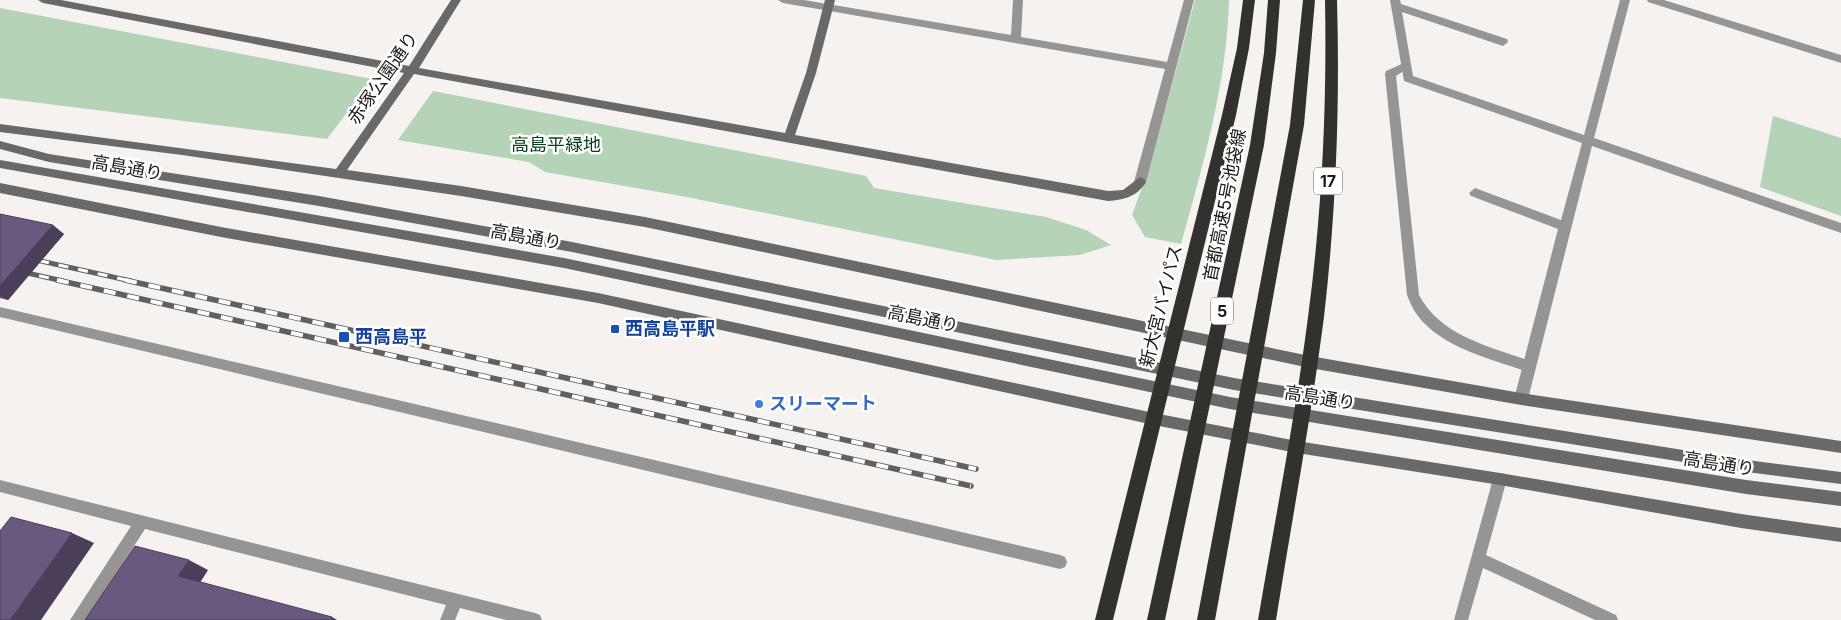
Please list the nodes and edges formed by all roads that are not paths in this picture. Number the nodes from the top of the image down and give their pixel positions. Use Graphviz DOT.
graph roads {
  1 [pos="456,0"];
  2 [pos="783,0"];
  3 [pos="1018,0"];
  4 [pos="1189,0"];
  5 [pos="1249,0"];
  6 [pos="1274,0"];
  7 [pos="1309,0"];
  8 [pos="1331,0"];
  9 [pos="1625,0"];
  10 [pos="1652,0"];
  11 [pos="50,1"];
  12 [pos="1396,3"];
  13 [pos="829,4"];
  14 [pos="1016,40"];
  15 [pos="1503,42"];
  16 [pos="1841,59"];
  17 [pos="1172,66"];
  18 [pos="1406,66"];
  19 [pos="411,70"];
  20 [pos="0,128"];
  21 [pos="789,138"];
  22 [pos="1588,140"];
  23 [pos="0,145"];
  24 [pos="0,164"];
  25 [pos="338,174"];
  26 [pos="1140,182"];
  27 [pos="0,188"];
  28 [pos="1475,193"];
  29 [pos="1565,227"];
  30 [pos="1841,228"];
  31 [pos="0,312"];
  32 [pos="1176,334"];
  33 [pos="1310,362"];
  34 [pos="1528,366"];
  35 [pos="1521,399"];
  36 [pos="1154,418"];
  37 [pos="1297,446"];
  38 [pos="1841,447"];
  39 [pos="1841,478"];
  40 [pos="1500,479"];
  41 [pos="0,486"];
  42 [pos="1841,499"];
  43 [pos="141,523"];
  44 [pos="1841,535"];
  45 [pos="1478,558"];
  46 [pos="1060,562"];
  47 [pos="456,600"];
  48 [pos="76,620"];
  49 [pos="447,620"];
  50 [pos="535,620"];
  51 [pos="1104,620"];
  52 [pos="1156,620"];
  53 [pos="1206,620"];
  54 [pos="1267,620"];
  55 [pos="1462,620"];
  56 [pos="1611,620"];
  1 -- 19 [label="main road, 赤塚公園通り"];
  2 -- 13 [label="street"];
  3 -- 14 [label="street"];
  4 -- 17 [label="street"];
  5 -- 32 [label="highway, 新大宮バイパス"];
  6 -- 52 [label="highway, 首都高速5号池袋線 / 5"];
  7 -- 53 [label="highway"];
  8 -- 33 [label="highway, 17"];
  9 -- 22 [label="street"];
  10 -- 16 [label="street"];
  11 -- 19 [label="main road"];
  12 -- 15 [label="street"];
  12 -- 18 [label="street"];
  13 -- 14 [label="street"];
  13 -- 21 [label="main road"];
  14 -- 17 [label="street"];
  17 -- 26 [label="street"];
  18 -- 22 [label="street"];
  18 -- 34 [label="street"];
  19 -- 21 [label="main road"];
  19 -- 25 [label="main road, 赤塚公園通り"];
  20 -- 25 [label="main road"];
  21 -- 26 [label="main road"];
  22 -- 29 [label="street"];
  22 -- 30 [label="street"];
  23 -- 39 [label="main road, 高島通り"];
  24 -- 42 [label="main road, 高島通り"];
  25 -- 32 [label="main road"];
  27 -- 36 [label="main road"];
  28 -- 29 [label="street"];
  29 -- 34 [label="street"];
  31 -- 46 [label="street"];
  32 -- 33 [label="main road"];
  32 -- 36 [label="highway, 新大宮バイパス"];
  33 -- 35 [label="main road"];
  33 -- 37 [label="highway, 17"];
  34 -- 35 [label="street"];
  35 -- 38 [label="main road"];
  36 -- 37 [label="main road"];
  36 -- 51 [label="highway, 新大宮バイパス"];
  37 -- 40 [label="main road"];
  37 -- 54 [label="highway, 17"];
  40 -- 44 [label="main road"];
  40 -- 45 [label="street"];
  41 -- 43 [label="street"];
  43 -- 47 [label="street"];
  43 -- 48 [label="street"];
  45 -- 55 [label="street"];
  45 -- 56 [label="street"];
  47 -- 49 [label="street"];
  47 -- 50 [label="street"];
}
